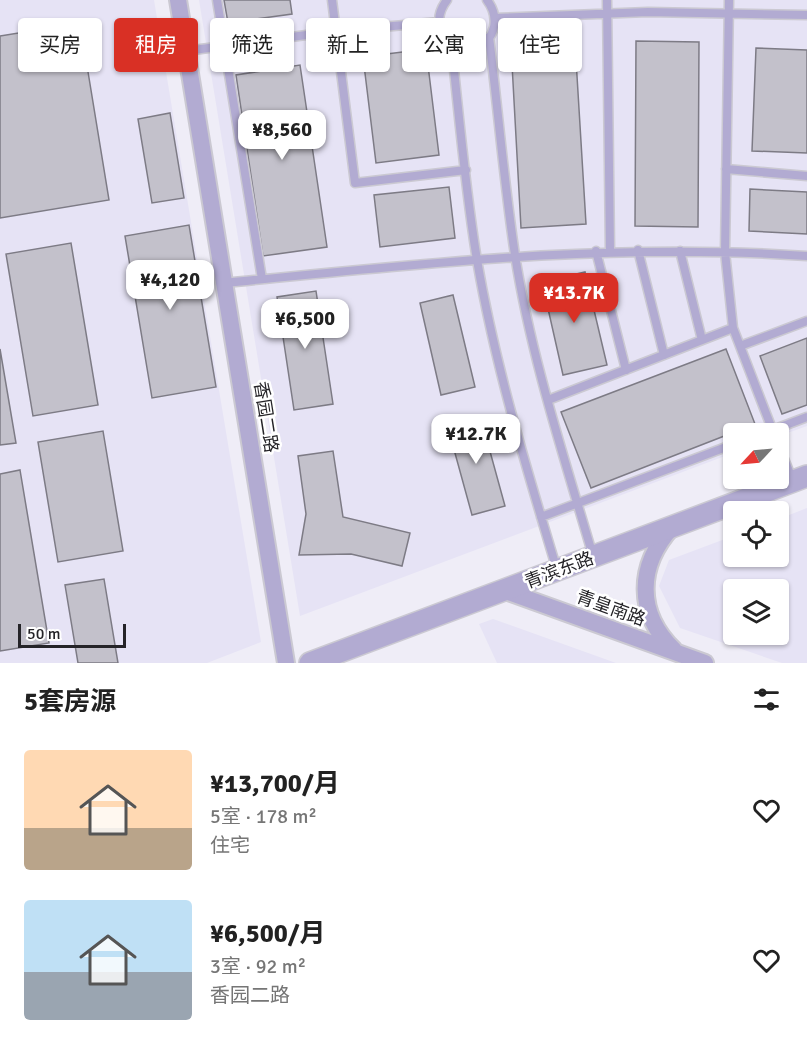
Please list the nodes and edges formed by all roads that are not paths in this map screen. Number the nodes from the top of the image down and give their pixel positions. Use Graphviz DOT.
graph roads {
  1 [pos="178,0"];
  2 [pos="217,0"];
  3 [pos="332,0"];
  4 [pos="447,0"];
  5 [pos="487,0"];
  6 [pos="608,0"];
  7 [pos="729,0"];
  8 [pos="728,12"];
  9 [pos="608,13"];
  10 [pos="807,15"];
  11 [pos="181,18"];
  12 [pos="220,18"];
  13 [pos="334,18"];
  14 [pos="440,18"];
  15 [pos="495,18"];
  16 [pos="489,37"];
  17 [pos="486,39"];
  18 [pos="189,72"];
  19 [pos="228,72"];
  20 [pos="341,72"];
  21 [pos="455,72"];
  22 [pos="466,170"];
  23 [pos="726,170"];
  24 [pos="807,176"];
  25 [pos="638,250"];
  26 [pos="596,251"];
  27 [pos="610,251"];
  28 [pos="680,251"];
  29 [pos="725,252"];
  30 [pos="515,255"];
  31 [pos="807,256"];
  32 [pos="477,258"];
  33 [pos="262,279"];
  34 [pos="224,283"];
  35 [pos="807,321"];
  36 [pos="733,328"];
  37 [pos="702,340"];
  38 [pos="740,346"];
  39 [pos="664,355"];
  40 [pos="626,370"];
  41 [pos="548,400"];
  42 [pos="807,417"];
  43 [pos="770,423"];
  44 [pos="789,425"];
  45 [pos="723,448"];
  46 [pos="789,462"];
  47 [pos="800,479"];
  48 [pos="578,503"];
  49 [pos="541,517"];
  50 [pos="672,527"];
  51 [pos="594,556"];
  52 [pos="558,570"];
  53 [pos="503,590"];
  54 [pos="677,653"];
  55 [pos="286,663"];
  56 [pos="310,663"];
  57 [pos="705,663"];
  1 -- 11 [label="street, 香园二路"];
  2 -- 12 [label="lane"];
  3 -- 13 [label="lane"];
  4 -- 14 [label="lane"];
  5 -- 15 [label="lane"];
  6 -- 9 [label="lane"];
  7 -- 8 [label="lane"];
  8 -- 9 [label="lane"];
  8 -- 10 [label="lane"];
  8 -- 23 [label="lane"];
  9 -- 15 [label="lane"];
  9 -- 27 [label="lane"];
  15 -- 16 [label="lane"];
  16 -- 17 [label="lane"];
  16 -- 30 [label="lane"];
  18 -- 34 [label="street, 香园二路"];
  19 -- 33 [label="lane"];
  20 -- 22 [label="lane"];
  21 -- 22 [label="lane"];
  22 -- 32 [label="lane"];
  23 -- 24 [label="lane"];
  23 -- 29 [label="lane"];
  25 -- 27 [label="lane"];
  25 -- 28 [label="lane"];
  25 -- 39 [label="lane"];
  26 -- 27 [label="lane"];
  26 -- 30 [label="lane"];
  26 -- 40 [label="lane"];
  28 -- 29 [label="lane"];
  28 -- 37 [label="lane"];
  29 -- 31 [label="lane"];
  29 -- 36 [label="lane"];
  30 -- 32 [label="lane"];
  30 -- 41 [label="lane"];
  32 -- 33 [label="lane"];
  32 -- 49 [label="lane"];
  33 -- 34 [label="lane"];
  34 -- 55 [label="street, 香园二路"];
  35 -- 38 [label="lane"];
  36 -- 37 [label="lane"];
  36 -- 38 [label="lane"];
  37 -- 39 [label="lane"];
  38 -- 43 [label="lane"];
  39 -- 40 [label="lane"];
  40 -- 41 [label="lane"];
  41 -- 48 [label="lane"];
  42 -- 44 [label="lane"];
  45 -- 48 [label="lane"];
  46 -- 47 [label="lane"];
  47 -- 50 [label="street, 青滨东路"];
  48 -- 49 [label="lane"];
  48 -- 51 [label="lane"];
  49 -- 52 [label="lane"];
  50 -- 51 [label="street, 青滨东路"];
  50 -- 54 [label="street"];
  51 -- 52 [label="street, 青滨东路"];
  52 -- 53 [label="street, 青滨东路"];
  53 -- 54 [label="street, 青皇南路"];
  53 -- 56 [label="street, 青滨东路"];
  54 -- 57 [label="street, 青皇南路"];
}
